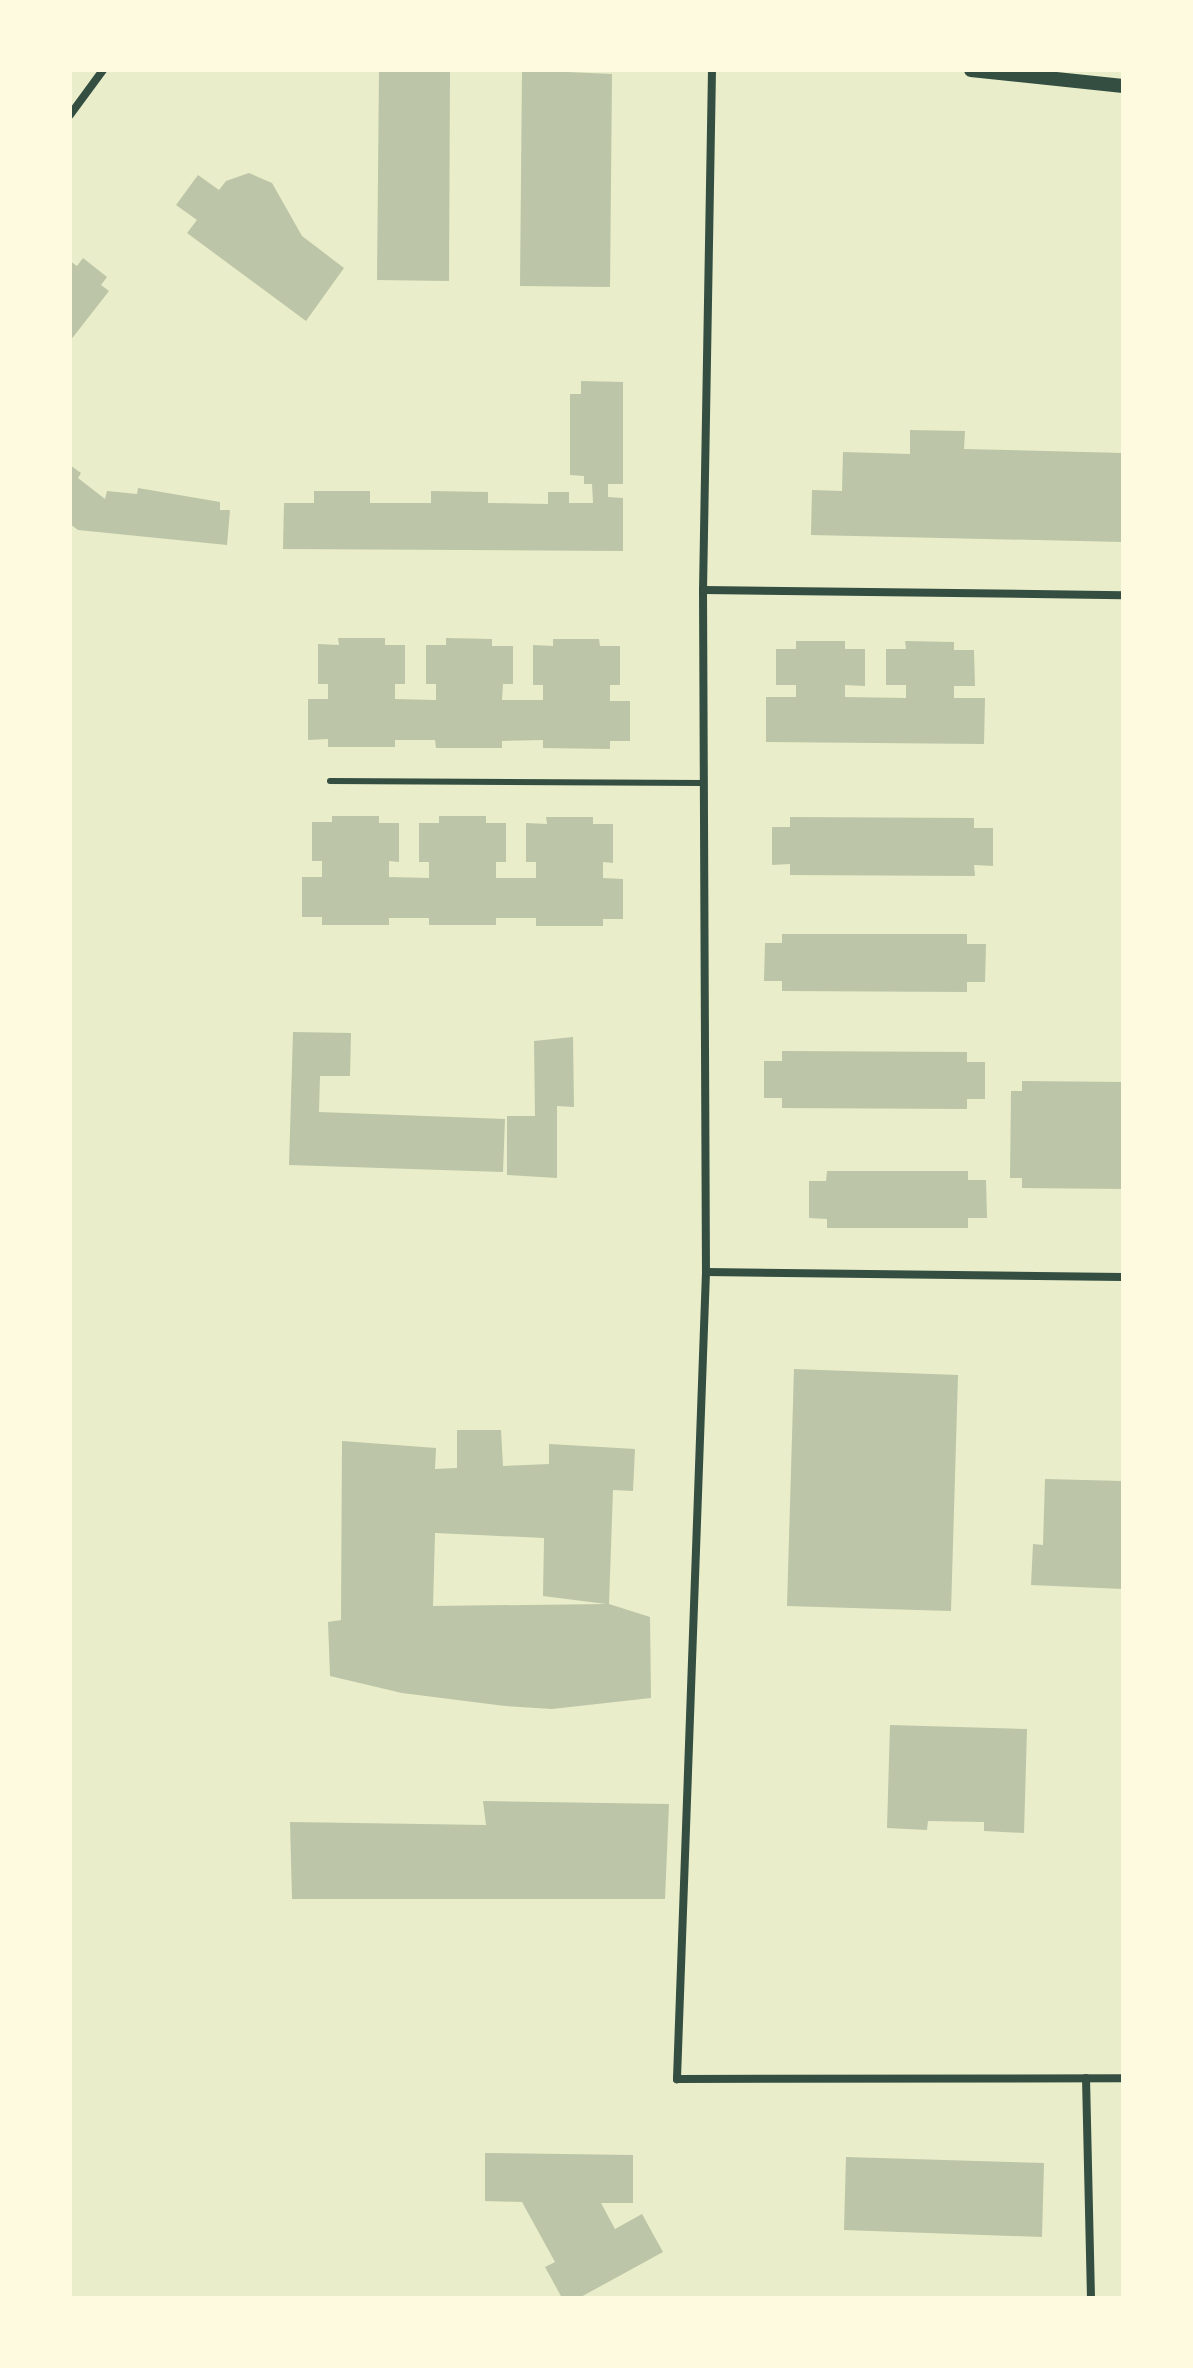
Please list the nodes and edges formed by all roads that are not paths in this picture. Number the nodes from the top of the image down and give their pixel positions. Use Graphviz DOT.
graph roads {
  1 [pos="103,70"];
  2 [pos="712,70"];
  3 [pos="971,70"];
  4 [pos="1123,86"];
  5 [pos="70,115"];
  6 [pos="703,590"];
  7 [pos="1123,595"];
  8 [pos="330,781"];
  9 [pos="704,783"];
  10 [pos="706,1272"];
  11 [pos="1123,1277"];
  12 [pos="1086,2078"];
  13 [pos="1123,2078"];
  14 [pos="1091,2298"];
  1 -- 5 [label="street"];
  2 -- 6 [label="street"];
  3 -- 4 [label="street"];
  6 -- 7 [label="street"];
  6 -- 9 [label="street"];
  8 -- 9 [label="lane"];
  9 -- 10 [label="street"];
  10 -- 11 [label="street"];
  10 -- 12 [label="street"];
  12 -- 13 [label="street"];
  12 -- 14 [label="street"];
}
